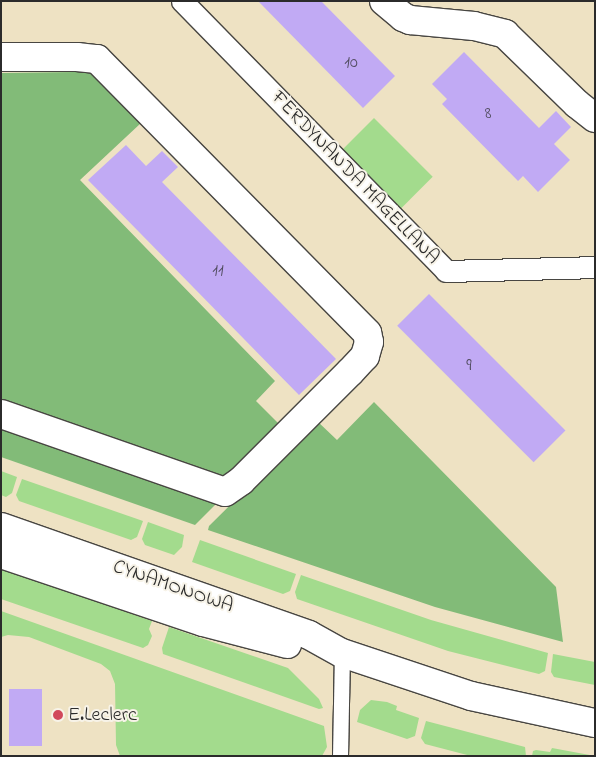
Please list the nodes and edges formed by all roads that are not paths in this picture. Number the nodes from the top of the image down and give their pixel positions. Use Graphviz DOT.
graph roads {
  1 [pos="182,1"];
  2 [pos="384,1"];
  3 [pos="1,57"];
  4 [pos="595,118"];
  5 [pos="595,267"];
  6 [pos="1,414"];
  7 [pos="1,528"];
  8 [pos="1,554"];
  9 [pos="342,653"];
  10 [pos="595,723"];
  11 [pos="340,756"];
  1 -- 5 [label="street, FERDYNANDA MAGELLANA"];
  2 -- 4 [label="street"];
  3 -- 6 [label="street"];
  7 -- 9 [label="street, CYNAMONOWA"];
  8 -- 9 [label="street, CYNAMONOWA"];
  9 -- 10 [label="street, CYNAMONOWA"];
  9 -- 11 [label="lane"];
}
